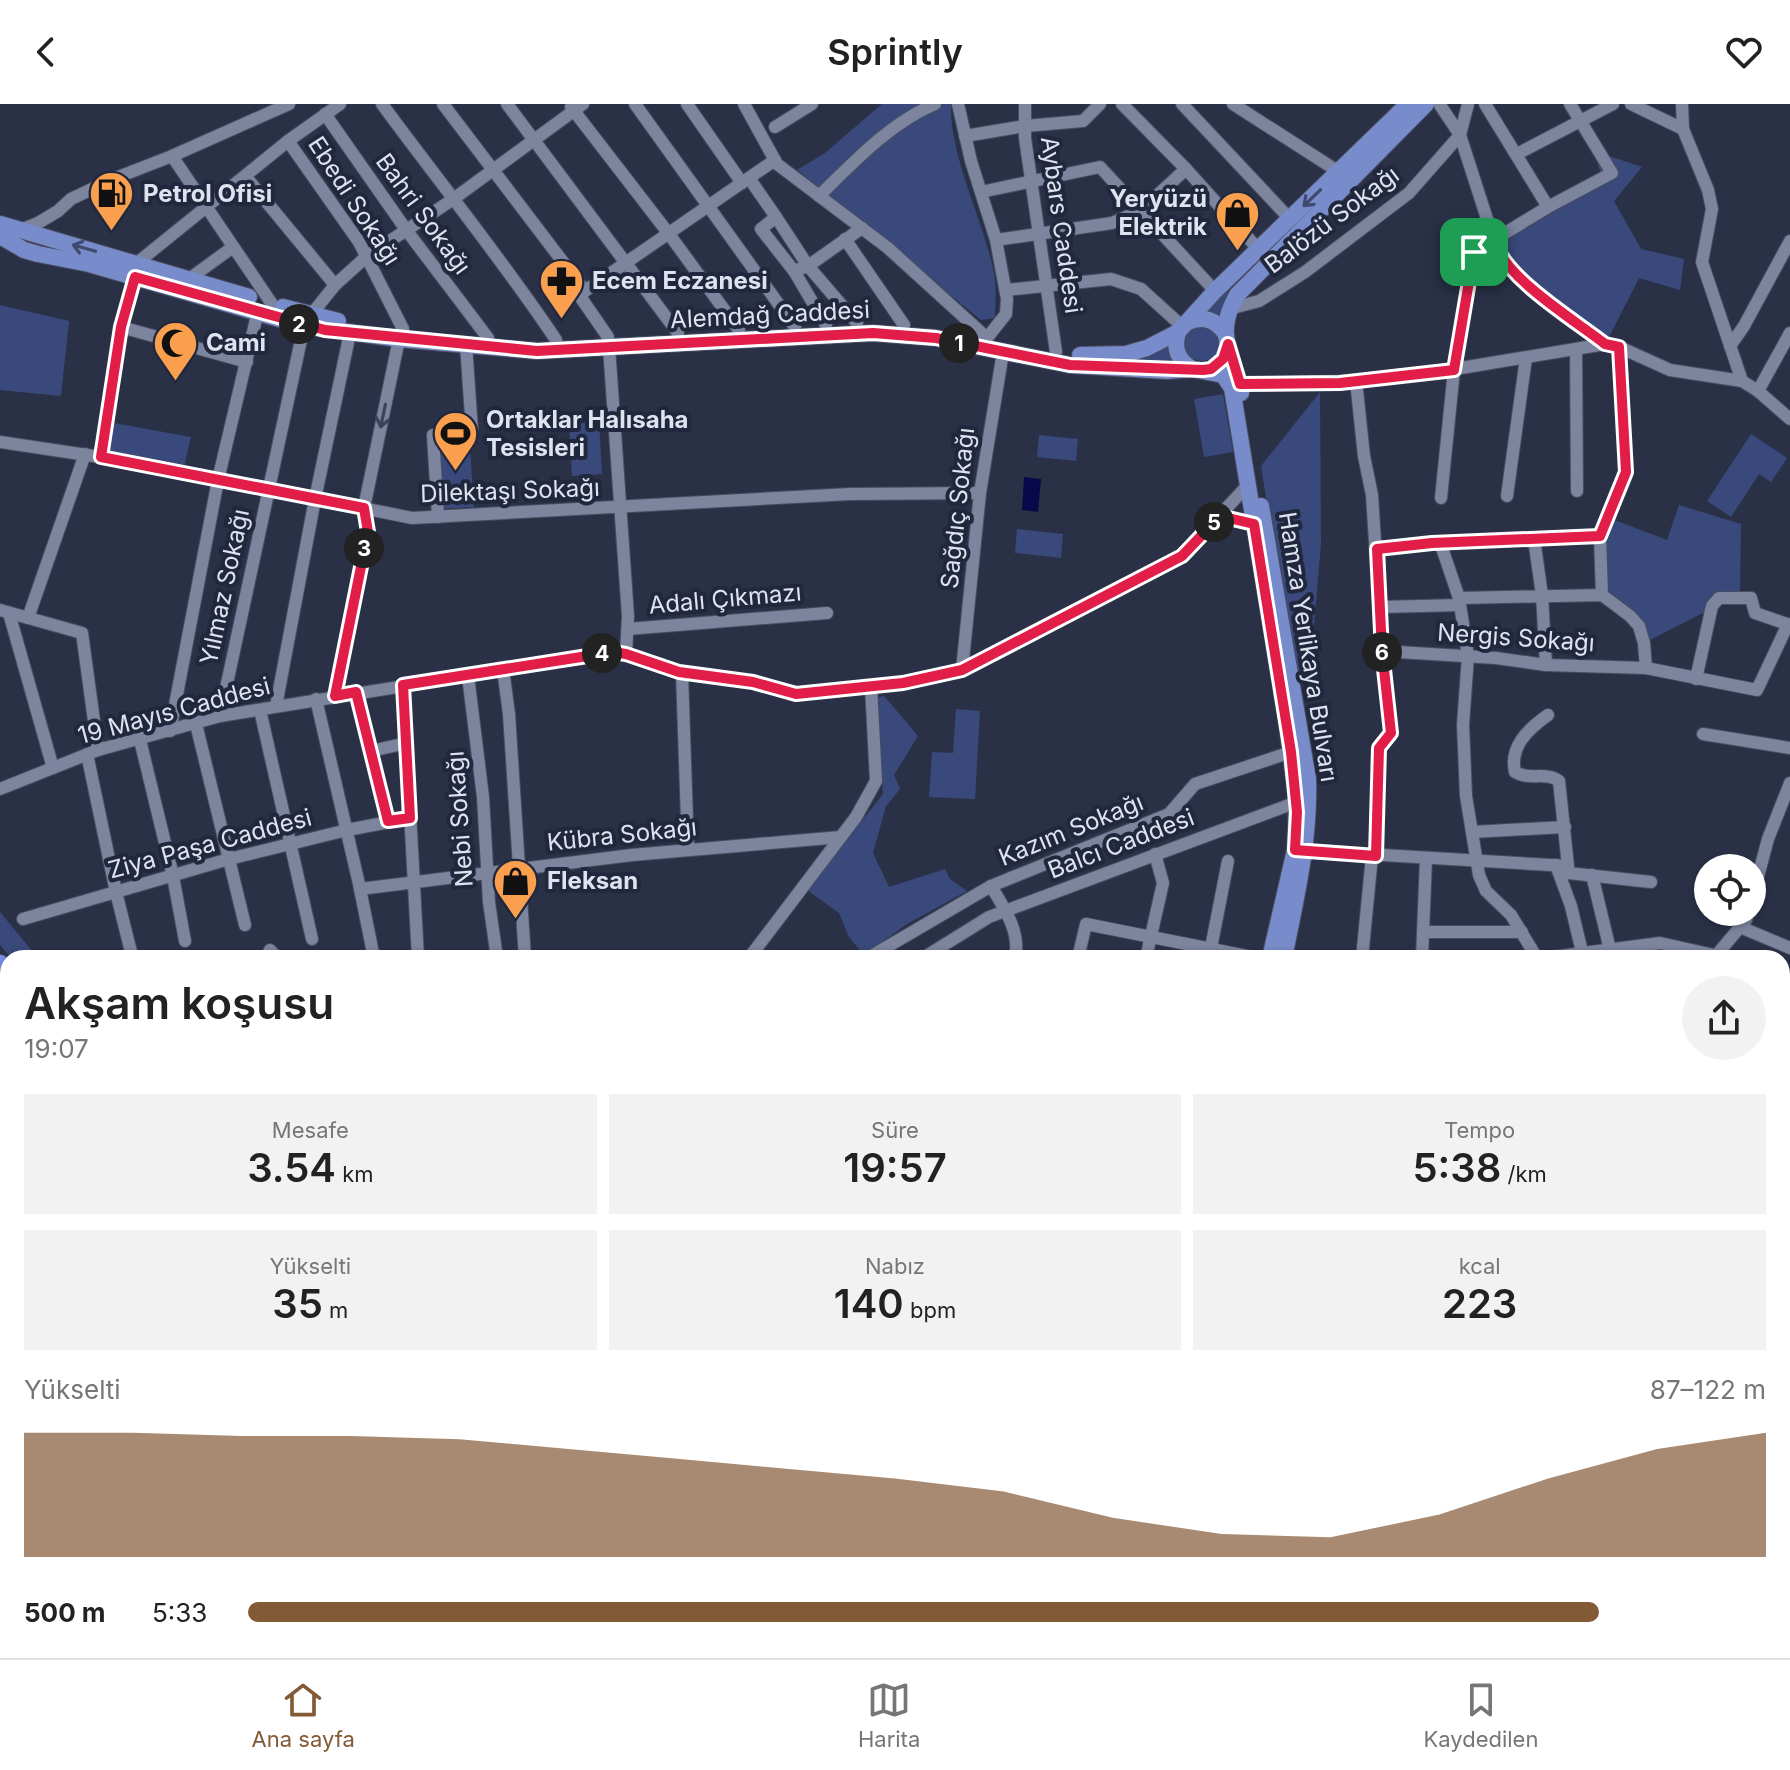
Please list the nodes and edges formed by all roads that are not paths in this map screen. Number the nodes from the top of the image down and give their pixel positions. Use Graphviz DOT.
graph roads {
  1 [pos="289,104"];
  2 [pos="340,104"];
  3 [pos="382,104"];
  4 [pos="443,104"];
  5 [pos="507,104"];
  6 [pos="635,104"];
  7 [pos="687,104"];
  8 [pos="744,104"];
  9 [pos="812,104"];
  10 [pos="935,104"];
  11 [pos="943,104"];
  12 [pos="1025,104"];
  13 [pos="1100,104"];
  14 [pos="1122,104"];
  15 [pos="1182,104"];
  16 [pos="1233,104"];
  17 [pos="1408,104"];
  18 [pos="1426,104"];
  19 [pos="1440,104"];
  20 [pos="1468,104"];
  21 [pos="1485,104"];
  22 [pos="1570,104"];
  23 [pos="1613,104"];
  24 [pos="1631,104"];
  25 [pos="1682,104"];
  26 [pos="575,106"];
  27 [pos="958,107"];
  28 [pos="325,114"];
  29 [pos="1580,121"];
  30 [pos="1025,126"];
  31 [pos="775,127"];
  32 [pos="1683,129"];
  33 [pos="1460,135"];
  34 [pos="965,136"];
  35 [pos="534,139"];
  36 [pos="288,141"];
  37 [pos="1517,154"];
  38 [pos="172,156"];
  39 [pos="775,160"];
  40 [pos="1186,169"];
  41 [pos="492,170"];
  42 [pos="1339,172"];
  43 [pos="246,177"];
  44 [pos="745,181"];
  45 [pos="1031,182"];
  46 [pos="981,192"];
  47 [pos="819,196"];
  48 [pos="452,200"];
  49 [pos="708,206"];
  50 [pos="207,207"];
  51 [pos="1548,207"];
  52 [pos="58,211"];
  53 [pos="1140,211"];
  54 [pos="776,217"];
  55 [pos="1290,219"];
  56 [pos="0,224"];
  57 [pos="862,228"];
  58 [pos="20,230"];
  59 [pos="407,231"];
  60 [pos="669,234"];
  61 [pos="1039,234"];
  62 [pos="0,235"];
  63 [pos="42,236"];
  64 [pos="845,239"];
  65 [pos="996,240"];
  66 [pos="1494,241"];
  67 [pos="1790,241"];
  68 [pos="233,247"];
  69 [pos="367,256"];
  70 [pos="1262,257"];
  71 [pos="627,263"];
  72 [pos="808,266"];
  73 [pos="136,270"];
  74 [pos="794,271"];
  75 [pos="189,279"];
  76 [pos="335,285"];
  77 [pos="1047,286"];
  78 [pos="1006,290"];
  79 [pos="585,291"];
  80 [pos="1215,291"];
  81 [pos="265,308"];
  82 [pos="1229,309"];
  83 [pos="308,320"];
  84 [pos="857,323"];
  85 [pos="826,325"];
  86 [pos="904,325"];
  87 [pos="121,327"];
  88 [pos="1183,327"];
  89 [pos="739,330"];
  90 [pos="794,332"];
  91 [pos="350,333"];
  92 [pos="678,333"];
  93 [pos="401,334"];
  94 [pos="1790,334"];
  95 [pos="987,338"];
  96 [pos="1226,338"];
  97 [pos="556,340"];
  98 [pos="608,342"];
  99 [pos="489,343"];
  100 [pos="1605,344"];
  101 [pos="466,345"];
  102 [pos="1730,346"];
  103 [pos="1619,347"];
  104 [pos="1576,350"];
  105 [pos="1003,352"];
  106 [pos="1056,352"];
  107 [pos="1526,358"];
  108 [pos="247,362"];
  109 [pos="1198,370"];
  110 [pos="1454,370"];
  111 [pos="1356,381"];
  112 [pos="1742,381"];
  113 [pos="1240,384"];
  114 [pos="1758,391"];
  115 [pos="1790,419"];
  116 [pos="0,442"];
  117 [pos="85,454"];
  118 [pos="101,457"];
  119 [pos="218,480"];
  120 [pos="1247,486"];
  121 [pos="268,489"];
  122 [pos="1577,491"];
  123 [pos="980,493"];
  124 [pos="1507,496"];
  125 [pos="1441,498"];
  126 [pos="315,499"];
  127 [pos="364,508"];
  128 [pos="620,508"];
  129 [pos="1220,516"];
  130 [pos="438,517"];
  131 [pos="1254,524"];
  132 [pos="1600,536"];
  133 [pos="1534,539"];
  134 [pos="1441,545"];
  135 [pos="1377,549"];
  136 [pos="1542,595"];
  137 [pos="1602,595"];
  138 [pos="1459,602"];
  139 [pos="1381,607"];
  140 [pos="4,611"];
  141 [pos="827,613"];
  142 [pos="28,618"];
  143 [pos="1789,624"];
  144 [pos="628,629"];
  145 [pos="1382,651"];
  146 [pos="626,654"];
  147 [pos="1468,656"];
  148 [pos="1546,665"];
  149 [pos="1646,668"];
  150 [pos="503,669"];
  151 [pos="962,670"];
  152 [pos="682,673"];
  153 [pos="468,676"];
  154 [pos="1696,679"];
  155 [pos="403,685"];
  156 [pos="871,686"];
  157 [pos="356,692"];
  158 [pos="335,696"];
  159 [pos="316,699"];
  160 [pos="276,706"];
  161 [pos="260,710"];
  162 [pos="1548,715"];
  163 [pos="220,716"];
  164 [pos="196,724"];
  165 [pos="170,731"];
  166 [pos="1703,734"];
  167 [pos="140,740"];
  168 [pos="407,743"];
  169 [pos="1790,748"];
  170 [pos="371,751"];
  171 [pos="93,752"];
  172 [pos="1291,752"];
  173 [pos="53,768"];
  174 [pos="1790,783"];
  175 [pos="0,789"];
  176 [pos="1297,802"];
  177 [pos="410,818"];
  178 [pos="388,821"];
  179 [pos="1565,827"];
  180 [pos="347,830"];
  181 [pos="1472,832"];
  182 [pos="841,837"];
  183 [pos="290,845"];
  184 [pos="688,850"];
  185 [pos="1300,851"];
  186 [pos="1155,854"];
  187 [pos="1764,854"];
  188 [pos="1374,856"];
  189 [pos="229,859"];
  190 [pos="1426,859"];
  191 [pos="1228,861"];
  192 [pos="1477,862"];
  193 [pos="1562,865"];
  194 [pos="520,869"];
  195 [pos="486,873"];
  196 [pos="1592,875"];
  197 [pos="173,876"];
  198 [pos="414,882"];
  199 [pos="1651,882"];
  200 [pos="991,886"];
  201 [pos="360,889"];
  202 [pos="116,892"];
  203 [pos="1006,911"];
  204 [pos="23,919"];
  205 [pos="245,925"];
  206 [pos="1740,927"];
  207 [pos="1423,932"];
  208 [pos="1522,932"];
  209 [pos="1150,937"];
  210 [pos="312,939"];
  211 [pos="185,941"];
  212 [pos="1790,948"];
  213 [pos="130,950"];
  214 [pos="372,950"];
  215 [pos="418,950"];
  216 [pos="496,950"];
  217 [pos="525,950"];
  218 [pos="755,950"];
  219 [pos="882,950"];
  220 [pos="936,950"];
  221 [pos="1017,950"];
  222 [pos="1080,950"];
  223 [pos="1148,950"];
  224 [pos="1196,950"];
  225 [pos="1211,950"];
  226 [pos="1272,950"];
  227 [pos="1285,950"];
  228 [pos="1363,950"];
  229 [pos="1422,950"];
  230 [pos="1532,950"];
  231 [pos="1582,950"];
  232 [pos="1611,950"];
  233 [pos="1626,950"];
  234 [pos="1671,950"];
  235 [pos="1719,950"];
  1 -- 38 [label="street"];
  2 -- 28 [label="street"];
  3 -- 48 [label="street"];
  4 -- 41 [label="street"];
  5 -- 35 [label="street"];
  6 -- 49 [label="street"];
  7 -- 44 [label="street"];
  8 -- 39 [label="street"];
  9 -- 31 [label="street"];
  10 -- 47 [label="street"];
  11 -- 27 [label="street"];
  12 -- 30 [label="street, Aybars Caddesi"];
  13 -- 30 [label="street"];
  14 -- 40 [label="street"];
  15 -- 55 [label="street"];
  16 -- 42 [label="street"];
  17 -- 42 [label="main road, Alemdağ Caddesi"];
  18 -- 70 [label="main road, Alemdağ Caddesi"];
  19 -- 33 [label="street"];
  19 -- 70 [label="main road, Alemdağ Caddesi"];
  20 -- 33 [label="street, Balözü Sokağı"];
  21 -- 37 [label="street"];
  22 -- 29 [label="street"];
  23 -- 29 [label="street"];
  24 -- 32 [label="street"];
  25 -- 32 [label="street"];
  26 -- 35 [label="street"];
  26 -- 60 [label="street"];
  27 -- 34 [label="street"];
  28 -- 36 [label="street"];
  28 -- 59 [label="street, Bahri Sokağı"];
  29 -- 37 [label="street"];
  29 -- 51 [label="street"];
  30 -- 34 [label="street"];
  30 -- 45 [label="street, Aybars Caddesi"];
  32 -- 102 [label="street"];
  33 -- 66 [label="street"];
  33 -- 82 [label="street, Balözü Sokağı"];
  34 -- 46 [label="street"];
  35 -- 41 [label="street"];
  35 -- 71 [label="street"];
  36 -- 43 [label="street"];
  36 -- 69 [label="street, Ebedi Sokağı"];
  37 -- 51 [label="street"];
  38 -- 50 [label="street"];
  38 -- 52 [label="street"];
  39 -- 44 [label="street"];
  39 -- 47 [label="street"];
  40 -- 53 [label="street"];
  40 -- 70 [label="street"];
  41 -- 48 [label="street"];
  41 -- 79 [label="street"];
  42 -- 55 [label="main road, Alemdağ Caddesi, one-way"];
  43 -- 50 [label="street"];
  43 -- 76 [label="street"];
  44 -- 49 [label="street"];
  44 -- 54 [label="street"];
  45 -- 46 [label="street"];
  45 -- 53 [label="street"];
  45 -- 61 [label="street, Aybars Caddesi"];
  46 -- 65 [label="street"];
  47 -- 57 [label="street"];
  48 -- 59 [label="street"];
  48 -- 97 [label="street"];
  49 -- 60 [label="street"];
  49 -- 90 [label="street"];
  50 -- 68 [label="street"];
  50 -- 73 [label="street"];
  51 -- 66 [label="street"];
  52 -- 58 [label="street"];
  52 -- 63 [label="street"];
  53 -- 61 [label="street"];
  53 -- 80 [label="street"];
  54 -- 72 [label="street"];
  54 -- 74 [label="street"];
  55 -- 70 [label="main road, Alemdağ Caddesi"];
  56 -- 58 [label="main road, Alemdağ Caddesi"];
  57 -- 64 [label="street"];
  57 -- 95 [label="street"];
  58 -- 63 [label="main road, Alemdağ Caddesi"];
  59 -- 69 [label="street"];
  59 -- 99 [label="street, Bahri Sokağı"];
  60 -- 71 [label="street"];
  60 -- 89 [label="street"];
  61 -- 65 [label="street"];
  61 -- 77 [label="street, Aybars Caddesi"];
  62 -- 63 [label="street, Alemdağ Caddesi"];
  62 -- 73 [label="main road, Alemdağ Caddesi"];
  73 -- 63 [label="main road, Alemdağ Caddesi, one-way"];
  64 -- 72 [label="street"];
  64 -- 86 [label="street"];
  65 -- 78 [label="street"];
  66 -- 100 [label="street"];
  66 -- 110 [label="street"];
  67 -- 102 [label="street"];
  68 -- 75 [label="street"];
  68 -- 81 [label="street"];
  69 -- 76 [label="street"];
  69 -- 93 [label="street, Ebedi Sokağı"];
  70 -- 80 [label="main road, Alemdağ Caddesi"];
  70 -- 82 [label="main road, Alemdağ Caddesi"];
  71 -- 79 [label="street"];
  71 -- 92 [label="street"];
  72 -- 74 [label="street"];
  72 -- 84 [label="street"];
  73 -- 75 [label="main road, Alemdağ Caddesi"];
  73 -- 81 [label="main road, Alemdağ Caddesi"];
  73 -- 87 [label="street"];
  74 -- 85 [label="street"];
  75 -- 81 [label="main road, Alemdağ Caddesi"];
  76 -- 83 [label="street"];
  77 -- 78 [label="street"];
  77 -- 88 [label="street"];
  77 -- 106 [label="street, Aybars Caddesi"];
  78 -- 95 [label="street"];
  79 -- 98 [label="street"];
  80 -- 88 [label="main road, Alemdağ Caddesi"];
  81 -- 83 [label="main road, Alemdağ Caddesi"];
  81 -- 108 [label="street"];
  82 -- 96 [label="main road, Alemdağ Caddesi"];
  83 -- 91 [label="main road, Alemdağ Caddesi"];
  83 -- 93 [label="main road, Alemdağ Caddesi"];
  83 -- 121 [label="street, Yılmaz Sokağı"];
  84 -- 85 [label="main road, Alemdağ Caddesi"];
  84 -- 86 [label="main road, Alemdağ Caddesi"];
  85 -- 90 [label="main road, Alemdağ Caddesi"];
  86 -- 95 [label="main road, Alemdağ Caddesi"];
  87 -- 108 [label="street"];
  87 -- 118 [label="street"];
  88 -- 96 [label="main road"];
  88 -- 106 [label="main road, Alemdağ Caddesi"];
  88 -- 109 [label="main road"];
  89 -- 90 [label="main road, Alemdağ Caddesi"];
  89 -- 92 [label="main road, Alemdağ Caddesi"];
  90 -- 98 [label="main road, Alemdağ Caddesi"];
  90 -- 105 [label="main road, Alemdağ Caddesi"];
  91 -- 93 [label="main road, Alemdağ Caddesi"];
  91 -- 126 [label="street"];
  92 -- 98 [label="main road, Alemdağ Caddesi"];
  93 -- 99 [label="main road, Alemdağ Caddesi"];
  93 -- 101 [label="main road, Alemdağ Caddesi"];
  93 -- 127 [label="street, one-way"];
  94 -- 114 [label="street"];
  95 -- 106 [label="main road, Alemdağ Caddesi"];
  96 -- 109 [label="main road"];
  96 -- 113 [label="main road, Hamza Yerlikaya Bulvarı"];
  97 -- 98 [label="main road, Alemdağ Caddesi"];
  97 -- 99 [label="main road, Alemdağ Caddesi"];
  98 -- 99 [label="main road, Alemdağ Caddesi"];
  98 -- 128 [label="street"];
  99 -- 101 [label="main road, Alemdağ Caddesi"];
  100 -- 103 [label="street"];
  100 -- 104 [label="street"];
  101 -- 130 [label="street"];
  102 -- 112 [label="street"];
  103 -- 112 [label="street"];
  103 -- 132 [label="street"];
  104 -- 107 [label="street"];
  104 -- 122 [label="street"];
  105 -- 109 [label="main road, Alemdağ Caddesi"];
  105 -- 123 [label="street, Sağdıç Sokağı"];
  107 -- 110 [label="street"];
  107 -- 124 [label="street"];
  108 -- 119 [label="street"];
  109 -- 120 [label="main road, Hamza Yerlikaya Bulvarı"];
  110 -- 111 [label="street"];
  110 -- 125 [label="street"];
  111 -- 113 [label="street"];
  111 -- 135 [label="street"];
  112 -- 114 [label="street"];
  113 -- 185 [label="main road, Hamza Yerlikaya Bulvarı"];
  114 -- 115 [label="street"];
  116 -- 117 [label="street, Dilektaşı Sokağı"];
  117 -- 118 [label="street, Dilektaşı Sokağı"];
  117 -- 142 [label="street"];
  118 -- 119 [label="street, Dilektaşı Sokağı"];
  119 -- 121 [label="street, Dilektaşı Sokağı"];
  119 -- 165 [label="street"];
  120 -- 129 [label="street, 19 Mayıs Caddesi"];
  120 -- 131 [label="main road, Hamza Yerlikaya Bulvarı"];
  121 -- 126 [label="street, Dilektaşı Sokağı"];
  121 -- 163 [label="street, Yılmaz Sokağı"];
  123 -- 128 [label="street, Dilektaşı Sokağı"];
  123 -- 151 [label="street, Sağdıç Sokağı"];
  126 -- 127 [label="street, Dilektaşı Sokağı"];
  126 -- 160 [label="street"];
  127 -- 130 [label="street, Dilektaşı Sokağı"];
  127 -- 158 [label="street"];
  128 -- 130 [label="street, Dilektaşı Sokağı"];
  128 -- 144 [label="street"];
  129 -- 131 [label="street"];
  129 -- 151 [label="street, 19 Mayıs Caddesi"];
  131 -- 172 [label="main road, Hamza Yerlikaya Bulvarı"];
  132 -- 133 [label="street"];
  132 -- 137 [label="street"];
  133 -- 134 [label="street"];
  133 -- 136 [label="street"];
  134 -- 135 [label="street"];
  134 -- 138 [label="street"];
  135 -- 139 [label="street"];
  136 -- 137 [label="street"];
  136 -- 138 [label="street"];
  136 -- 148 [label="street"];
  137 -- 149 [label="street"];
  138 -- 139 [label="street"];
  138 -- 147 [label="street"];
  139 -- 145 [label="street"];
  140 -- 142 [label="street"];
  140 -- 173 [label="street"];
  141 -- 144 [label="street, Adalı Çıkmazı"];
  142 -- 171 [label="street"];
  143 -- 154 [label="street, Nergis Sokağı"];
  143 -- 154 [label="street"];
  144 -- 146 [label="street"];
  145 -- 147 [label="street, Nergis Sokağı"];
  145 -- 188 [label="street"];
  146 -- 150 [label="street, 19 Mayıs Caddesi"];
  146 -- 152 [label="street, 19 Mayıs Caddesi"];
  147 -- 148 [label="street, Nergis Sokağı"];
  147 -- 181 [label="street"];
  148 -- 149 [label="street, Nergis Sokağı"];
  149 -- 154 [label="street, Nergis Sokağı"];
  150 -- 153 [label="street, 19 Mayıs Caddesi"];
  150 -- 194 [label="street"];
  151 -- 156 [label="street, 19 Mayıs Caddesi"];
  152 -- 156 [label="street, 19 Mayıs Caddesi"];
  152 -- 184 [label="street"];
  153 -- 155 [label="street, 19 Mayıs Caddesi"];
  153 -- 195 [label="street, Nebi Sokağı"];
  155 -- 157 [label="street, 19 Mayıs Caddesi"];
  155 -- 168 [label="street"];
  156 -- 182 [label="street"];
  157 -- 158 [label="street, 19 Mayıs Caddesi"];
  157 -- 170 [label="street"];
  158 -- 159 [label="street, 19 Mayıs Caddesi"];
  159 -- 160 [label="street, 19 Mayıs Caddesi"];
  159 -- 180 [label="street"];
  160 -- 161 [label="street, 19 Mayıs Caddesi"];
  161 -- 163 [label="street, 19 Mayıs Caddesi"];
  161 -- 183 [label="street"];
  162 -- 179 [label="street"];
  163 -- 164 [label="street, 19 Mayıs Caddesi"];
  164 -- 165 [label="street, 19 Mayıs Caddesi"];
  164 -- 189 [label="street"];
  165 -- 167 [label="street, 19 Mayıs Caddesi"];
  166 -- 169 [label="street"];
  167 -- 171 [label="street, 19 Mayıs Caddesi"];
  167 -- 197 [label="street"];
  168 -- 170 [label="street"];
  168 -- 177 [label="street"];
  170 -- 178 [label="street"];
  171 -- 173 [label="street, 19 Mayıs Caddesi"];
  171 -- 202 [label="street"];
  172 -- 176 [label="main road, Hamza Yerlikaya Bulvarı"];
  172 -- 200 [label="street, Kazım Sokağı"];
  173 -- 175 [label="street, 19 Mayıs Caddesi"];
  174 -- 187 [label="street"];
  176 -- 185 [label="main road, Hamza Yerlikaya Bulvarı"];
  176 -- 186 [label="street, Balcı Caddesi"];
  177 -- 178 [label="street, Ziya Paşa Caddesi"];
  177 -- 198 [label="street"];
  178 -- 180 [label="street, Ziya Paşa Caddesi"];
  179 -- 181 [label="street"];
  179 -- 193 [label="street"];
  180 -- 183 [label="street, Ziya Paşa Caddesi"];
  180 -- 201 [label="street"];
  181 -- 192 [label="street"];
  182 -- 184 [label="street, Kübra Sokağı"];
  182 -- 218 [label="street"];
  183 -- 189 [label="street, Ziya Paşa Caddesi"];
  183 -- 210 [label="street"];
  184 -- 194 [label="street, Kübra Sokağı"];
  185 -- 188 [label="street"];
  185 -- 226 [label="main road, Hamza Yerlikaya Bulvarı"];
  185 -- 227 [label="main road, Hamza Yerlikaya Bulvarı"];
  186 -- 203 [label="street, Balcı Caddesi"];
  186 -- 209 [label="street"];
  188 -- 190 [label="street"];
  188 -- 228 [label="street"];
  189 -- 197 [label="street, Ziya Paşa Caddesi"];
  189 -- 205 [label="street"];
  190 -- 192 [label="street"];
  190 -- 207 [label="street"];
  191 -- 225 [label="street"];
  192 -- 193 [label="street"];
  192 -- 208 [label="street"];
  193 -- 196 [label="street"];
  193 -- 231 [label="street"];
  194 -- 195 [label="street, Kübra Sokağı"];
  194 -- 217 [label="street"];
  195 -- 198 [label="street, Kübra Sokağı"];
  195 -- 216 [label="street, Nebi Sokağı"];
  196 -- 199 [label="street"];
  196 -- 232 [label="street"];
  197 -- 202 [label="street, Ziya Paşa Caddesi"];
  197 -- 211 [label="street"];
  198 -- 201 [label="street, Kübra Sokağı"];
  198 -- 215 [label="street"];
  200 -- 203 [label="street"];
  200 -- 219 [label="street, Kazım Sokağı"];
  201 -- 214 [label="street"];
  202 -- 204 [label="street, Ziya Paşa Caddesi"];
  202 -- 213 [label="street"];
  203 -- 220 [label="street, Balcı Caddesi"];
  203 -- 221 [label="street"];
  206 -- 212 [label="street"];
  206 -- 235 [label="street"];
  207 -- 208 [label="street"];
  207 -- 229 [label="street"];
  208 -- 230 [label="street"];
  209 -- 222 [label="street"];
  209 -- 223 [label="street"];
  209 -- 224 [label="street"];
  233 -- 234 [label="street"];
}
